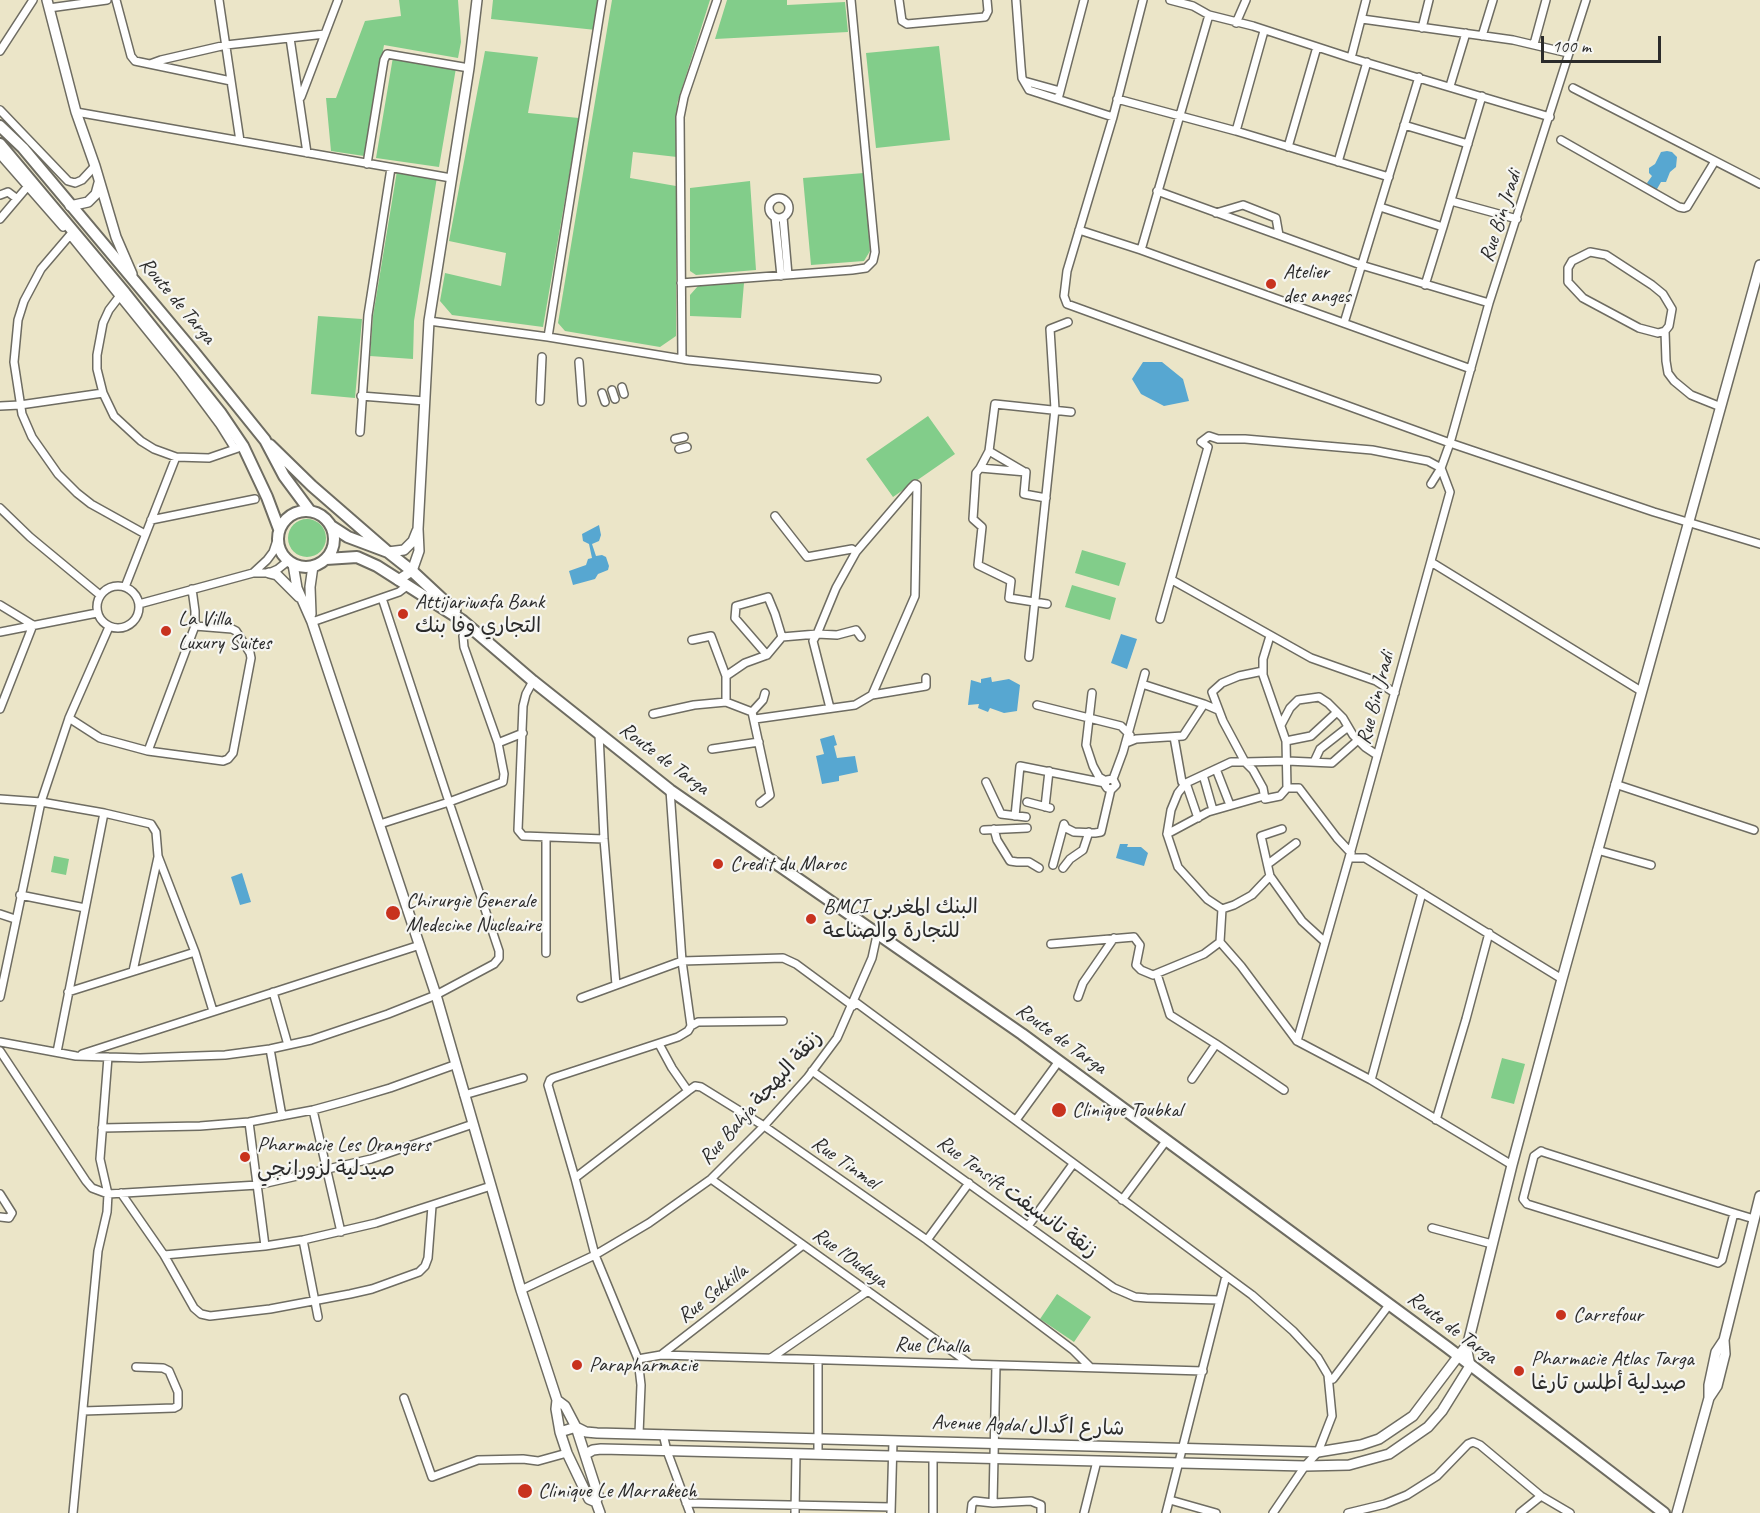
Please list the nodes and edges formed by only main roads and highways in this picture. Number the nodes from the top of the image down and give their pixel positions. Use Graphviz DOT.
graph roads {
  1 [pos="0,126"];
  2 [pos="0,144"];
  3 [pos="265,440"];
  4 [pos="310,511"];
  5 [pos="331,526"];
  6 [pos="278,533"];
  7 [pos="388,552"];
  8 [pos="326,559"];
  9 [pos="465,622"];
  10 [pos="1664,1513"];
  1 -- 3 [label="main road, Route de Targa"];
  2 -- 6 [label="main road, Route de Targa"];
  3 -- 4 [label="main road, Route de Targa"];
  3 -- 7 [label="main road"];
  4 -- 5 [label="main road"];
  4 -- 6 [label="main road"];
  5 -- 7 [label="main road, Route de Targa"];
  5 -- 8 [label="main road"];
  6 -- 8 [label="main road"];
  7 -- 9 [label="main road, Route de Targa"];
  8 -- 9 [label="main road, Route de Targa"];
  9 -- 10 [label="main road, Route de Targa"];
}
